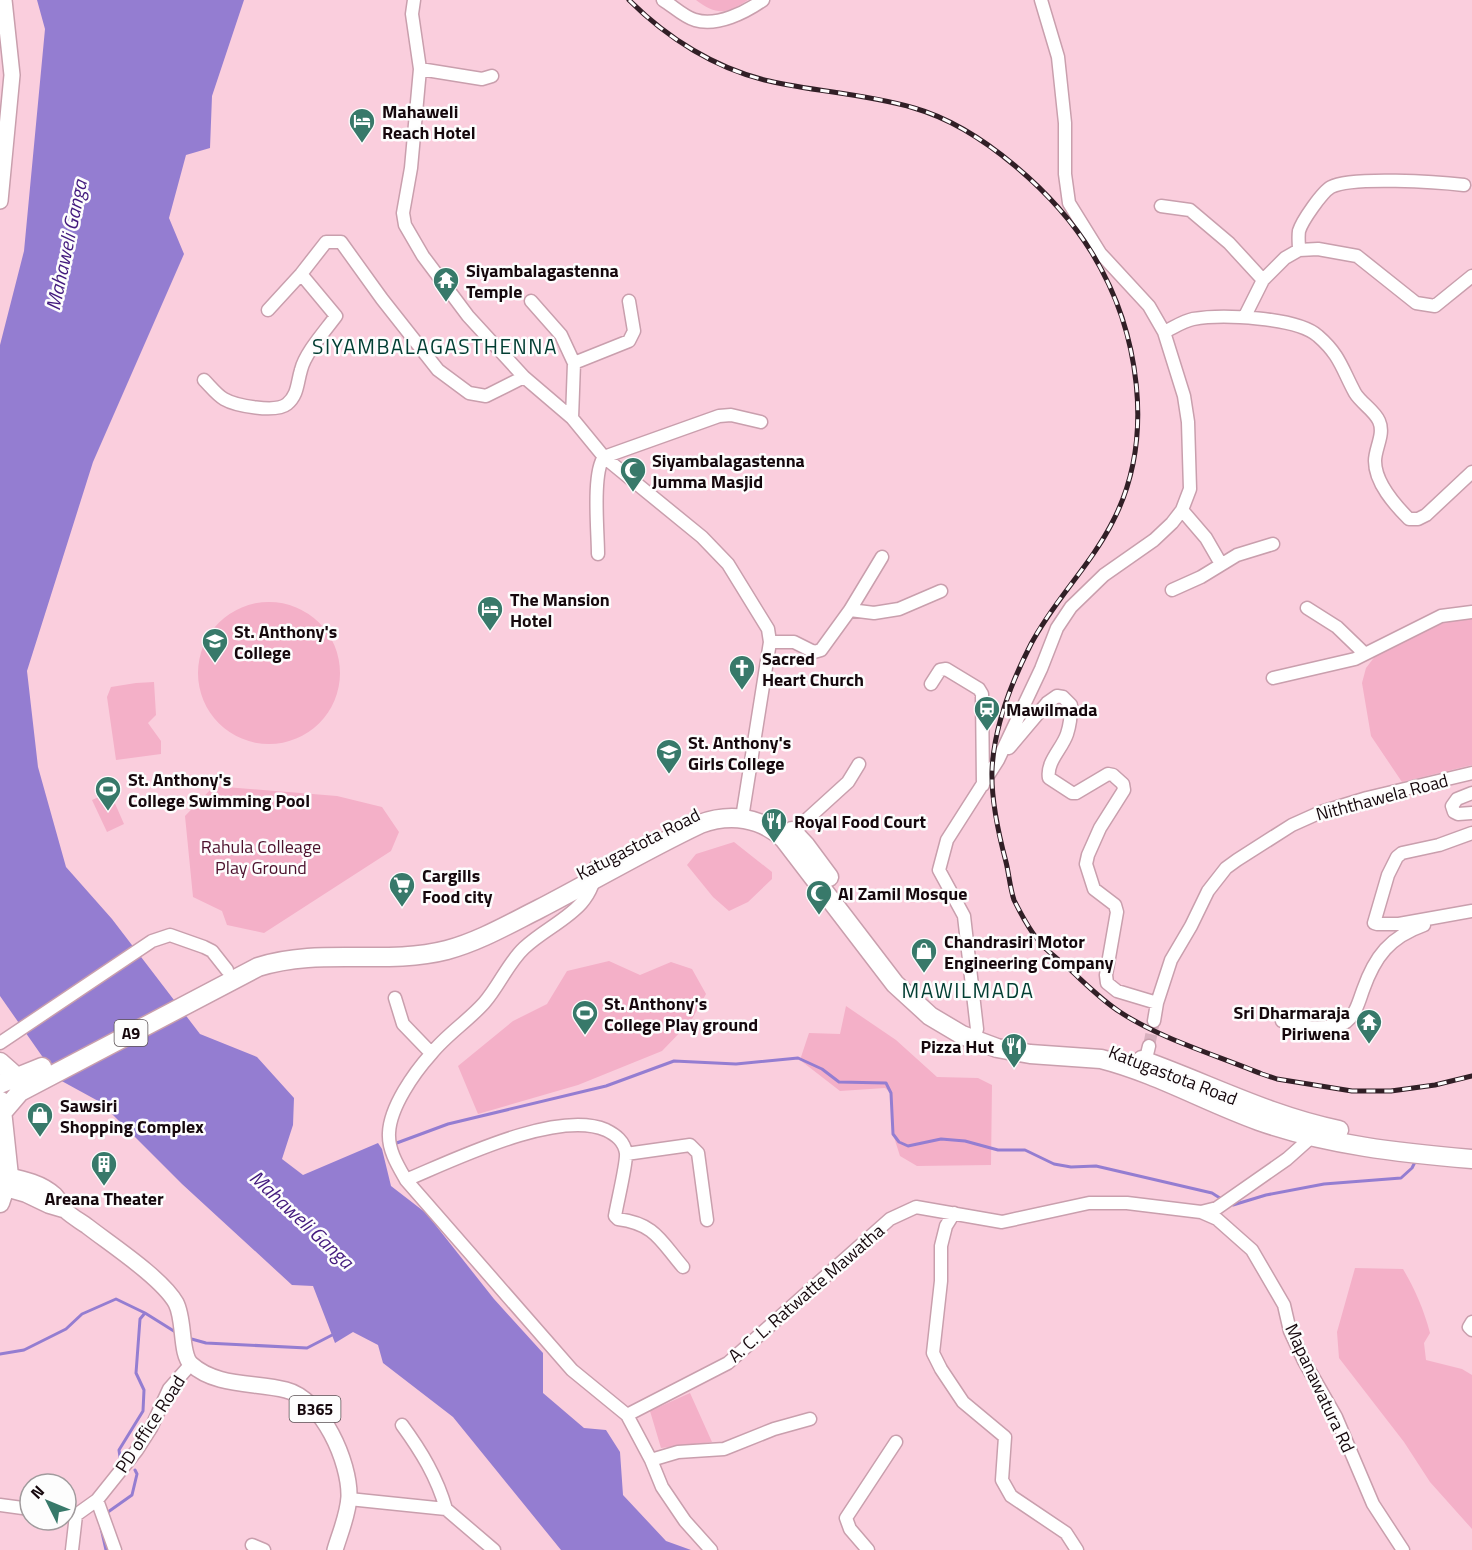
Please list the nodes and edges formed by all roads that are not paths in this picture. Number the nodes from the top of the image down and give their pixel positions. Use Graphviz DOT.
graph roads {
  1 [pos="4,0"];
  2 [pos="414,0"];
  3 [pos="663,0"];
  4 [pos="763,0"];
  5 [pos="1041,0"];
  6 [pos="420,69"];
  7 [pos="492,76"];
  8 [pos="1464,184"];
  9 [pos="0,201"];
  10 [pos="1161,206"];
  11 [pos="1299,250"];
  12 [pos="301,274"];
  13 [pos="1472,276"];
  14 [pos="1263,280"];
  15 [pos="531,301"];
  16 [pos="629,302"];
  17 [pos="268,310"];
  18 [pos="1245,316"];
  19 [pos="1164,332"];
  20 [pos="574,363"];
  21 [pos="524,377"];
  22 [pos="204,380"];
  23 [pos="572,418"];
  24 [pos="761,422"];
  25 [pos="604,457"];
  26 [pos="1472,472"];
  27 [pos="1182,510"];
  28 [pos="1273,544"];
  29 [pos="598,555"];
  30 [pos="882,557"];
  31 [pos="1221,564"];
  32 [pos="1172,590"];
  33 [pos="941,591"];
  34 [pos="1308,608"];
  35 [pos="850,610"];
  36 [pos="1472,612"];
  37 [pos="770,642"];
  38 [pos="1365,654"];
  39 [pos="1273,678"];
  40 [pos="931,684"];
  41 [pos="998,760"];
  42 [pos="859,765"];
  43 [pos="1472,773"];
  44 [pos="983,785"];
  45 [pos="1472,793"];
  46 [pos="742,812"];
  47 [pos="1472,813"];
  48 [pos="793,832"];
  49 [pos="1472,833"];
  50 [pos="595,873"];
  51 [pos="1472,911"];
  52 [pos="1452,915"];
  53 [pos="219,978"];
  54 [pos="395,998"];
  55 [pos="1157,1003"];
  56 [pos="1282,1021"];
  57 [pos="1154,1022"];
  58 [pos="976,1034"];
  59 [pos="0,1043"];
  60 [pos="431,1053"];
  61 [pos="0,1062"];
  62 [pos="0,1084"];
  63 [pos="19,1085"];
  64 [pos="0,1092"];
  65 [pos="2,1113"];
  66 [pos="1317,1132"];
  67 [pos="1472,1147"];
  68 [pos="626,1154"];
  69 [pos="1472,1159"];
  70 [pos="406,1180"];
  71 [pos="3,1186"];
  72 [pos="1201,1212"];
  73 [pos="954,1213"];
  74 [pos="708,1220"];
  75 [pos="683,1267"];
  76 [pos="1472,1322"];
  77 [pos="1472,1330"];
  78 [pos="188,1357"];
  79 [pos="627,1415"];
  80 [pos="810,1419"];
  81 [pos="402,1425"];
  82 [pos="896,1442"];
  83 [pos="651,1460"];
  84 [pos="349,1499"];
  85 [pos="97,1500"];
  86 [pos="0,1505"];
  87 [pos="18,1507"];
  88 [pos="446,1509"];
  89 [pos="78,1510"];
  90 [pos="72,1532"];
  91 [pos="333,1548"];
  92 [pos="492,1549"];
  93 [pos="72,1550"];
  94 [pos="115,1550"];
  95 [pos="711,1550"];
  96 [pos="868,1550"];
  97 [pos="1077,1550"];
  98 [pos="1403,1550"];
  1 -- 9 [label="main road"];
  2 -- 6 [label="street"];
  3 -- 4 [label="street"];
  5 -- 19 [label="street"];
  6 -- 7 [label="street"];
  6 -- 21 [label="street"];
  8 -- 11 [label="street"];
  10 -- 14 [label="street"];
  11 -- 13 [label="street"];
  11 -- 14 [label="street"];
  12 -- 17 [label="street"];
  12 -- 21 [label="street"];
  12 -- 22 [label="street"];
  14 -- 18 [label="street"];
  15 -- 20 [label="street"];
  16 -- 20 [label="street"];
  18 -- 19 [label="street"];
  18 -- 26 [label="street"];
  19 -- 27 [label="street"];
  20 -- 23 [label="street"];
  21 -- 23 [label="street"];
  23 -- 25 [label="street"];
  24 -- 25 [label="street"];
  25 -- 29 [label="street"];
  25 -- 37 [label="street"];
  27 -- 31 [label="street"];
  27 -- 41 [label="street"];
  28 -- 31 [label="street"];
  30 -- 35 [label="street"];
  31 -- 32 [label="street"];
  33 -- 35 [label="street"];
  34 -- 38 [label="street"];
  35 -- 37 [label="street"];
  36 -- 38 [label="street"];
  37 -- 46 [label="street"];
  38 -- 39 [label="street"];
  40 -- 44 [label="street"];
  41 -- 44 [label="street"];
  41 -- 55 [label="street"];
  42 -- 48 [label="street"];
  43 -- 55 [label="street, Niththawela Road"];
  44 -- 58 [label="street"];
  45 -- 47 [label="street"];
  46 -- 48 [label="highway, Katugastota Road / A9"];
  46 -- 50 [label="highway, Katugastota Road / A9"];
  46 -- 58 [label="highway, Katugastota Road / A9"];
  48 -- 58 [label="highway, Katugastota Road / A9"];
  49 -- 52 [label="street"];
  50 -- 53 [label="highway, Katugastota Road / A9"];
  50 -- 60 [label="street"];
  51 -- 52 [label="street"];
  52 -- 56 [label="street"];
  53 -- 59 [label="street"];
  53 -- 63 [label="highway, A9"];
  54 -- 60 [label="street"];
  55 -- 57 [label="street, Niththawela Road"];
  58 -- 66 [label="highway, Katugastota Road / A9"];
  60 -- 70 [label="street"];
  61 -- 63 [label="highway"];
  62 -- 63 [label="highway"];
  63 -- 64 [label="highway"];
  63 -- 65 [label="highway"];
  64 -- 65 [label="highway"];
  65 -- 71 [label="highway"];
  66 -- 67 [label="highway, Katugastota Road / A9"];
  66 -- 69 [label="highway, Katugastota Road / A9"];
  66 -- 72 [label="street, A. C. L. Ratwatte Mawatha"];
  68 -- 70 [label="street"];
  68 -- 74 [label="street"];
  68 -- 75 [label="street"];
  70 -- 79 [label="street"];
  71 -- 78 [label="main road"];
  72 -- 73 [label="street, A. C. L. Ratwatte Mawatha"];
  72 -- 98 [label="street, Mapanawatura Rd"];
  73 -- 79 [label="street, A. C. L. Ratwatte Mawatha"];
  73 -- 97 [label="street"];
  76 -- 77 [label="street"];
  78 -- 84 [label="main road, B365"];
  78 -- 85 [label="street, PD office Road"];
  79 -- 83 [label="street"];
  80 -- 83 [label="street"];
  81 -- 88 [label="street"];
  82 -- 96 [label="street"];
  83 -- 95 [label="street"];
  84 -- 88 [label="street"];
  84 -- 91 [label="main road, B365"];
  85 -- 89 [label="street, PD office Road"];
  85 -- 94 [label="street"];
  86 -- 87 [label="street"];
  88 -- 92 [label="street"];
  90 -- 93 [label="street"];
}
